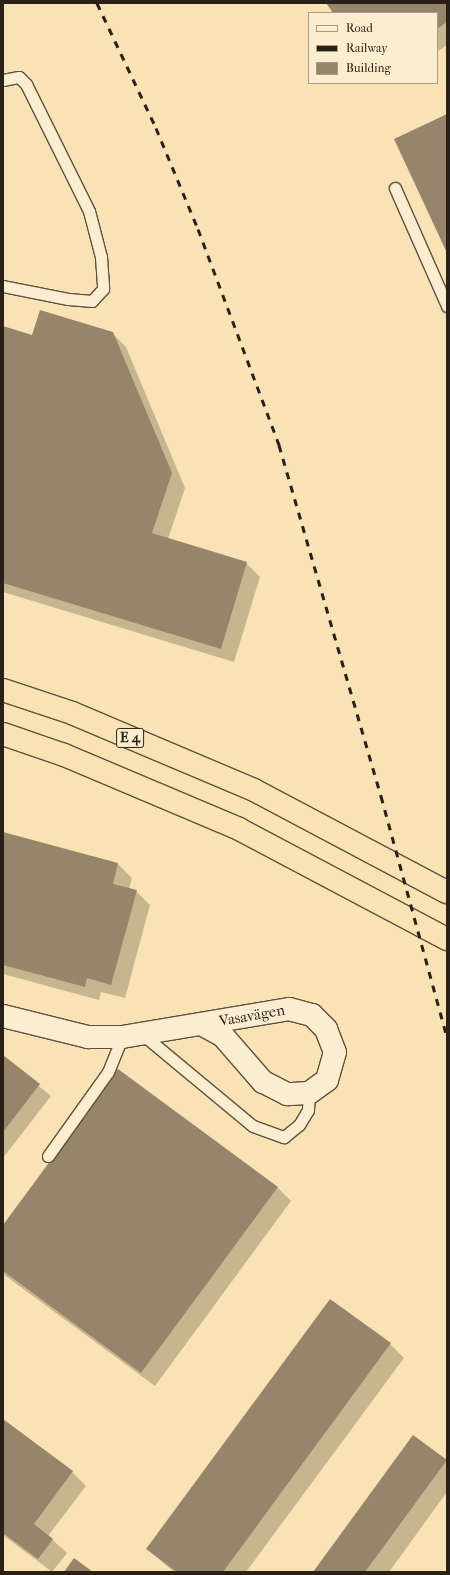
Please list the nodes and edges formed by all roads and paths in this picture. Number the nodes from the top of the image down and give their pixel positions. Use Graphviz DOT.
graph roads {
  1 [pos="3,80"];
  2 [pos="395,188"];
  3 [pos="3,286"];
  4 [pos="447,306"];
  5 [pos="3,690"];
  6 [pos="3,734"];
  7 [pos="447,892"];
  8 [pos="447,939"];
  9 [pos="3,1016"];
  10 [pos="203,1025"];
  11 [pos="132,1035"];
  12 [pos="309,1093"];
  13 [pos="48,1156"];
  1 -- 3 [label="lane"];
  2 -- 4 [label="lane"];
  5 -- 7 [label="highway, E 4"];
  6 -- 8 [label="highway"];
  9 -- 11 [label="street, Vasavägen"];
  10 -- 11 [label="street, Vasavägen"];
  10 -- 12 [label="street, Vasavägen"];
  10 -- 12 [label="street, Vasavägen"];
  11 -- 12 [label="lane"];
  11 -- 13 [label="lane"];
}
